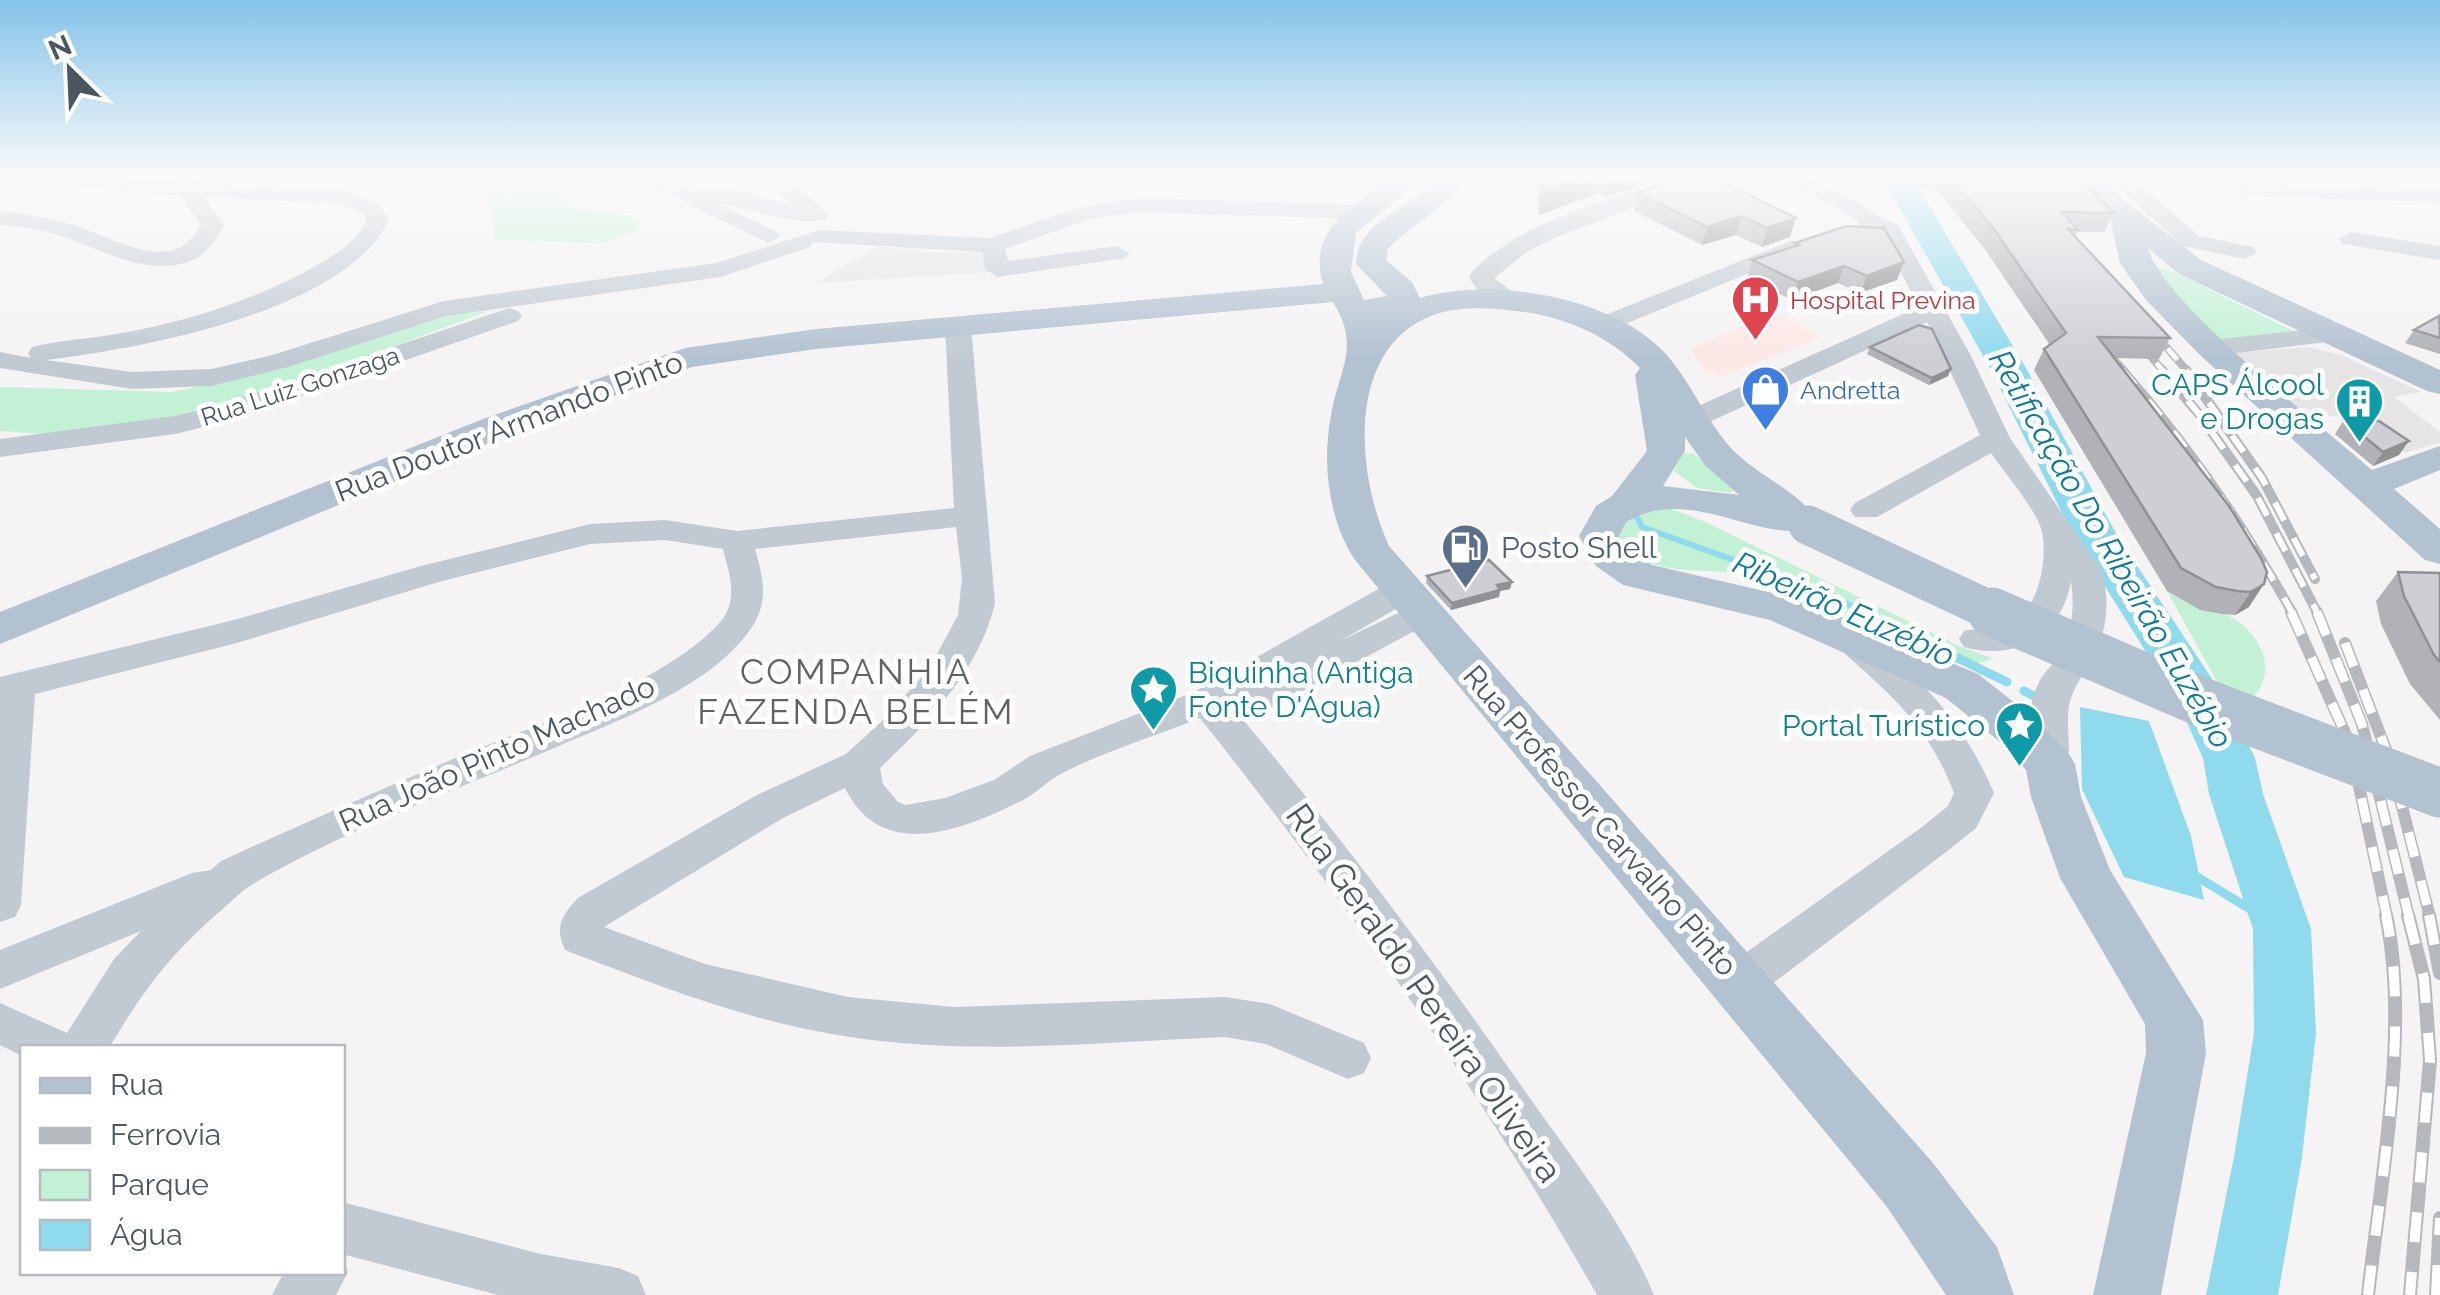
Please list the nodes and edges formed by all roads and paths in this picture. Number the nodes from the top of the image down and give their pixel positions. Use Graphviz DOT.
graph roads {
  1 [pos="83,237"];
  2 [pos="202,237"];
  3 [pos="367,237"];
  4 [pos="769,237"];
  5 [pos="795,237"];
  6 [pos="886,237"];
  7 [pos="1012,237"];
  8 [pos="1326,237"];
  9 [pos="1340,237"];
  10 [pos="1378,237"];
  11 [pos="1537,237"];
  12 [pos="1894,237"];
  13 [pos="2130,237"];
  14 [pos="2151,237"];
  15 [pos="2187,237"];
  16 [pos="2384,237"];
  17 [pos="1814,239"];
  18 [pos="2352,240"];
  19 [pos="1336,243"];
  20 [pos="992,245"];
  21 [pos="2394,246"];
  22 [pos="2245,252"];
  23 [pos="1117,253"];
  24 [pos="2440,254"];
  25 [pos="752,261"];
  26 [pos="2181,261"];
  27 [pos="2136,263"];
  28 [pos="1385,274"];
  29 [pos="591,289"];
  30 [pos="1346,299"];
  31 [pos="1502,301"];
  32 [pos="1931,311"];
  33 [pos="1604,324"];
  34 [pos="958,326"];
  35 [pos="2336,334"];
  36 [pos="2212,348"];
  37 [pos="2372,351"];
  38 [pos="1364,355"];
  39 [pos="0,358"];
  40 [pos="1652,360"];
  41 [pos="2440,369"];
  42 [pos="2440,383"];
  43 [pos="1694,418"];
  44 [pos="1996,438"];
  45 [pos="0,448"];
  46 [pos="2440,457"];
  47 [pos="2364,486"];
  48 [pos="1630,502"];
  49 [pos="1866,510"];
  50 [pos="970,516"];
  51 [pos="1803,522"];
  52 [pos="2058,526"];
  53 [pos="738,541"];
  54 [pos="2440,551"];
  55 [pos="1413,601"];
  56 [pos="0,629"];
  57 [pos="1848,638"];
  58 [pos="1976,639"];
  59 [pos="9,687"];
  60 [pos="1214,710"];
  61 [pos="860,764"];
  62 [pos="2050,764"];
  63 [pos="2440,792"];
  64 [pos="236,873"];
  65 [pos="0,904"];
  66 [pos="0,970"];
  67 [pos="1740,983"];
  68 [pos="0,1023"];
  69 [pos="46,1045"];
  70 [pos="85,1045"];
  71 [pos="1348,1058"];
  72 [pos="348,1238"];
  73 [pos="319,1275"];
  74 [pos="1987,1287"];
  75 [pos="300,1295"];
  76 [pos="619,1295"];
  77 [pos="1627,1295"];
  78 [pos="2127,1295"];
  1 -- 2 [label="street"];
  3 -- 39 [label="street"];
  4 -- 25 [label="street"];
  5 -- 25 [label="street"];
  6 -- 20 [label="street"];
  7 -- 20 [label="street"];
  8 -- 19 [label="street"];
  9 -- 19 [label="main road"];
  10 -- 28 [label="main road"];
  11 -- 31 [label="street"];
  12 -- 32 [label="street"];
  13 -- 27 [label="main road"];
  14 -- 26 [label="main road"];
  15 -- 22 [label="street"];
  16 -- 21 [label="street"];
  17 -- 33 [label="street"];
  18 -- 21 [label="street"];
  19 -- 30 [label="main road, Rua Professor Carvalho Pinto"];
  20 -- 23 [label="street"];
  21 -- 24 [label="street"];
  25 -- 29 [label="street"];
  26 -- 27 [label="main road"];
  26 -- 35 [label="main road"];
  27 -- 36 [label="main road"];
  28 -- 30 [label="main road, Rua Doutor Armando Pinto"];
  28 -- 31 [label="main road"];
  29 -- 39 [label="street"];
  29 -- 45 [label="street, Rua Luiz Gonzaga"];
  30 -- 34 [label="main road, Rua Doutor Armando Pinto"];
  30 -- 38 [label="main road, Rua Professor Carvalho Pinto"];
  31 -- 33 [label="main road"];
  31 -- 38 [label="main road"];
  32 -- 43 [label="street"];
  32 -- 44 [label="street"];
  33 -- 40 [label="main road"];
  34 -- 50 [label="street"];
  34 -- 56 [label="main road, Rua Doutor Armando Pinto"];
  35 -- 36 [label="street"];
  35 -- 37 [label="main road"];
  36 -- 47 [label="main road"];
  37 -- 41 [label="street"];
  37 -- 42 [label="main road"];
  38 -- 55 [label="main road, Rua Professor Carvalho Pinto"];
  40 -- 43 [label="main road"];
  40 -- 48 [label="main road"];
  43 -- 51 [label="main road"];
  44 -- 49 [label="street"];
  44 -- 52 [label="street"];
  46 -- 47 [label="main road"];
  47 -- 54 [label="main road"];
  48 -- 51 [label="main road"];
  48 -- 57 [label="main road"];
  50 -- 53 [label="street"];
  50 -- 61 [label="street"];
  51 -- 63 [label="main road, bridge"];
  52 -- 58 [label="street"];
  52 -- 62 [label="street"];
  53 -- 59 [label="street"];
  53 -- 64 [label="street, Rua João Pinto Machado"];
  55 -- 60 [label="street"];
  55 -- 67 [label="main road, Rua Professor Carvalho Pinto"];
  57 -- 62 [label="main road"];
  57 -- 67 [label="street"];
  59 -- 65 [label="street"];
  60 -- 61 [label="street"];
  60 -- 77 [label="street, Rua Geraldo Pereira Oliveira"];
  61 -- 71 [label="street"];
  62 -- 78 [label="main road"];
  64 -- 66 [label="street"];
  64 -- 70 [label="street, Rua João Pinto Machado"];
  67 -- 74 [label="main road, Rua Professor Carvalho Pinto"];
  68 -- 69 [label="street"];
  72 -- 76 [label="street"];
  73 -- 75 [label="street"];
}
